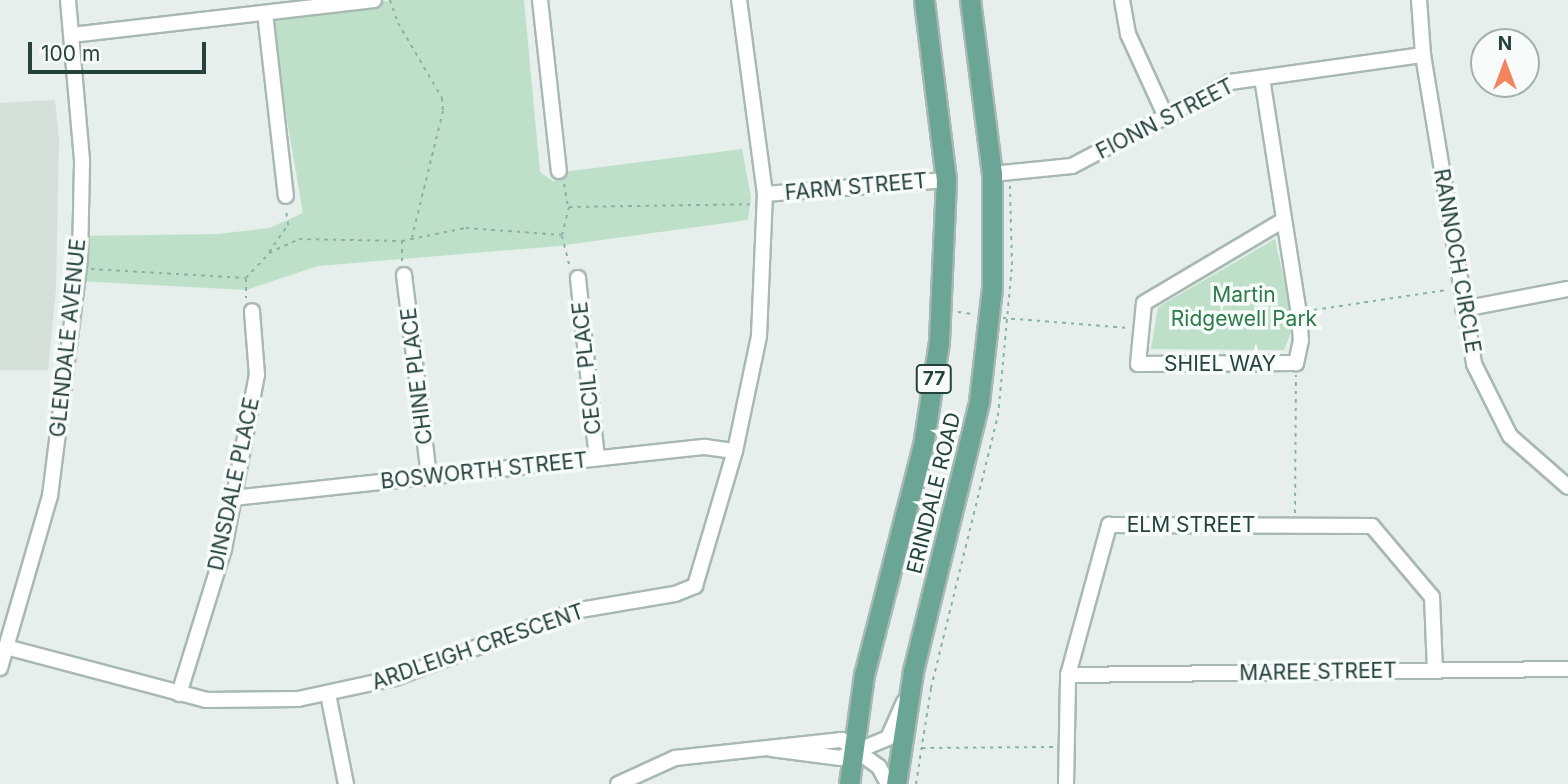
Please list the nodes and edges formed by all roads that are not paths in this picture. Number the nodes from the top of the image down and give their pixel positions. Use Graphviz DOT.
graph roads {
  1 [pos="68,0"];
  2 [pos="374,0"];
  3 [pos="540,0"];
  4 [pos="739,0"];
  5 [pos="924,0"];
  6 [pos="970,0"];
  7 [pos="1122,0"];
  8 [pos="1419,0"];
  9 [pos="265,13"];
  10 [pos="72,35"];
  11 [pos="1423,55"];
  12 [pos="1262,78"];
  13 [pos="1166,117"];
  14 [pos="559,171"];
  15 [pos="992,174"];
  16 [pos="946,180"];
  17 [pos="286,196"];
  18 [pos="765,199"];
  19 [pos="1282,221"];
  20 [pos="404,275"];
  21 [pos="578,278"];
  22 [pos="1568,289"];
  23 [pos="1463,309"];
  24 [pos="252,311"];
  25 [pos="735,451"];
  26 [pos="597,458"];
  27 [pos="429,477"];
  28 [pos="1568,488"];
  29 [pos="233,498"];
  30 [pos="6,647"];
  31 [pos="0,668"];
  32 [pos="1568,669"];
  33 [pos="1435,671"];
  34 [pos="1068,675"];
  35 [pos="179,694"];
  36 [pos="328,694"];
  37 [pos="909,696"];
  38 [pos="852,750"];
  39 [pos="626,782"];
  40 [pos="346,784"];
  41 [pos="849,784"];
  42 [pos="888,784"];
  43 [pos="896,784"];
  44 [pos="1066,784"];
  1 -- 10 [label="street, GLENDALE AVENUE"];
  2 -- 9 [label="street"];
  3 -- 14 [label="street"];
  4 -- 18 [label="street, ARDLEIGH CRESCENT"];
  5 -- 16 [label="main road, ERINDALE ROAD / 77"];
  6 -- 15 [label="main road, ERINDALE ROAD / 77"];
  7 -- 13 [label="street"];
  8 -- 11 [label="street, RANNOCH CIRCLE"];
  9 -- 10 [label="street"];
  9 -- 17 [label="street"];
  10 -- 30 [label="street, GLENDALE AVENUE"];
  11 -- 12 [label="street, FIONN STREET"];
  11 -- 23 [label="street, RANNOCH CIRCLE"];
  12 -- 13 [label="street, FIONN STREET"];
  12 -- 19 [label="street, SHIEL WAY"];
  13 -- 15 [label="street, FIONN STREET"];
  15 -- 37 [label="main road, ERINDALE ROAD / 77"];
  16 -- 18 [label="street, FARM STREET"];
  16 -- 38 [label="main road, ERINDALE ROAD / 77"];
  18 -- 25 [label="street, ARDLEIGH CRESCENT"];
  19 -- 19 [label="street, SHIEL WAY"];
  20 -- 27 [label="street, CHINE PLACE"];
  21 -- 26 [label="street, CECIL PLACE"];
  22 -- 23 [label="street"];
  23 -- 28 [label="street, RANNOCH CIRCLE"];
  24 -- 29 [label="street, DINSDALE PLACE"];
  25 -- 26 [label="street, BOSWORTH STREET"];
  25 -- 36 [label="street, ARDLEIGH CRESCENT"];
  26 -- 27 [label="street, BOSWORTH STREET"];
  27 -- 29 [label="street, BOSWORTH STREET"];
  29 -- 35 [label="street, DINSDALE PLACE"];
  30 -- 31 [label="street, GLENDALE AVENUE"];
  30 -- 35 [label="street, ARDLEIGH CRESCENT"];
  32 -- 33 [label="street, MAREE STREET"];
  33 -- 34 [label="street, MAREE STREET"];
  33 -- 34 [label="street, ELM STREET"];
  34 -- 44 [label="street, ELM STREET"];
  35 -- 36 [label="street, ARDLEIGH CRESCENT"];
  36 -- 40 [label="street"];
  37 -- 38 [label="street"];
  37 -- 43 [label="main road, ERINDALE ROAD / 77"];
  38 -- 39 [label="street"];
  38 -- 41 [label="main road, ERINDALE ROAD / 77"];
  38 -- 42 [label="street"];
}
